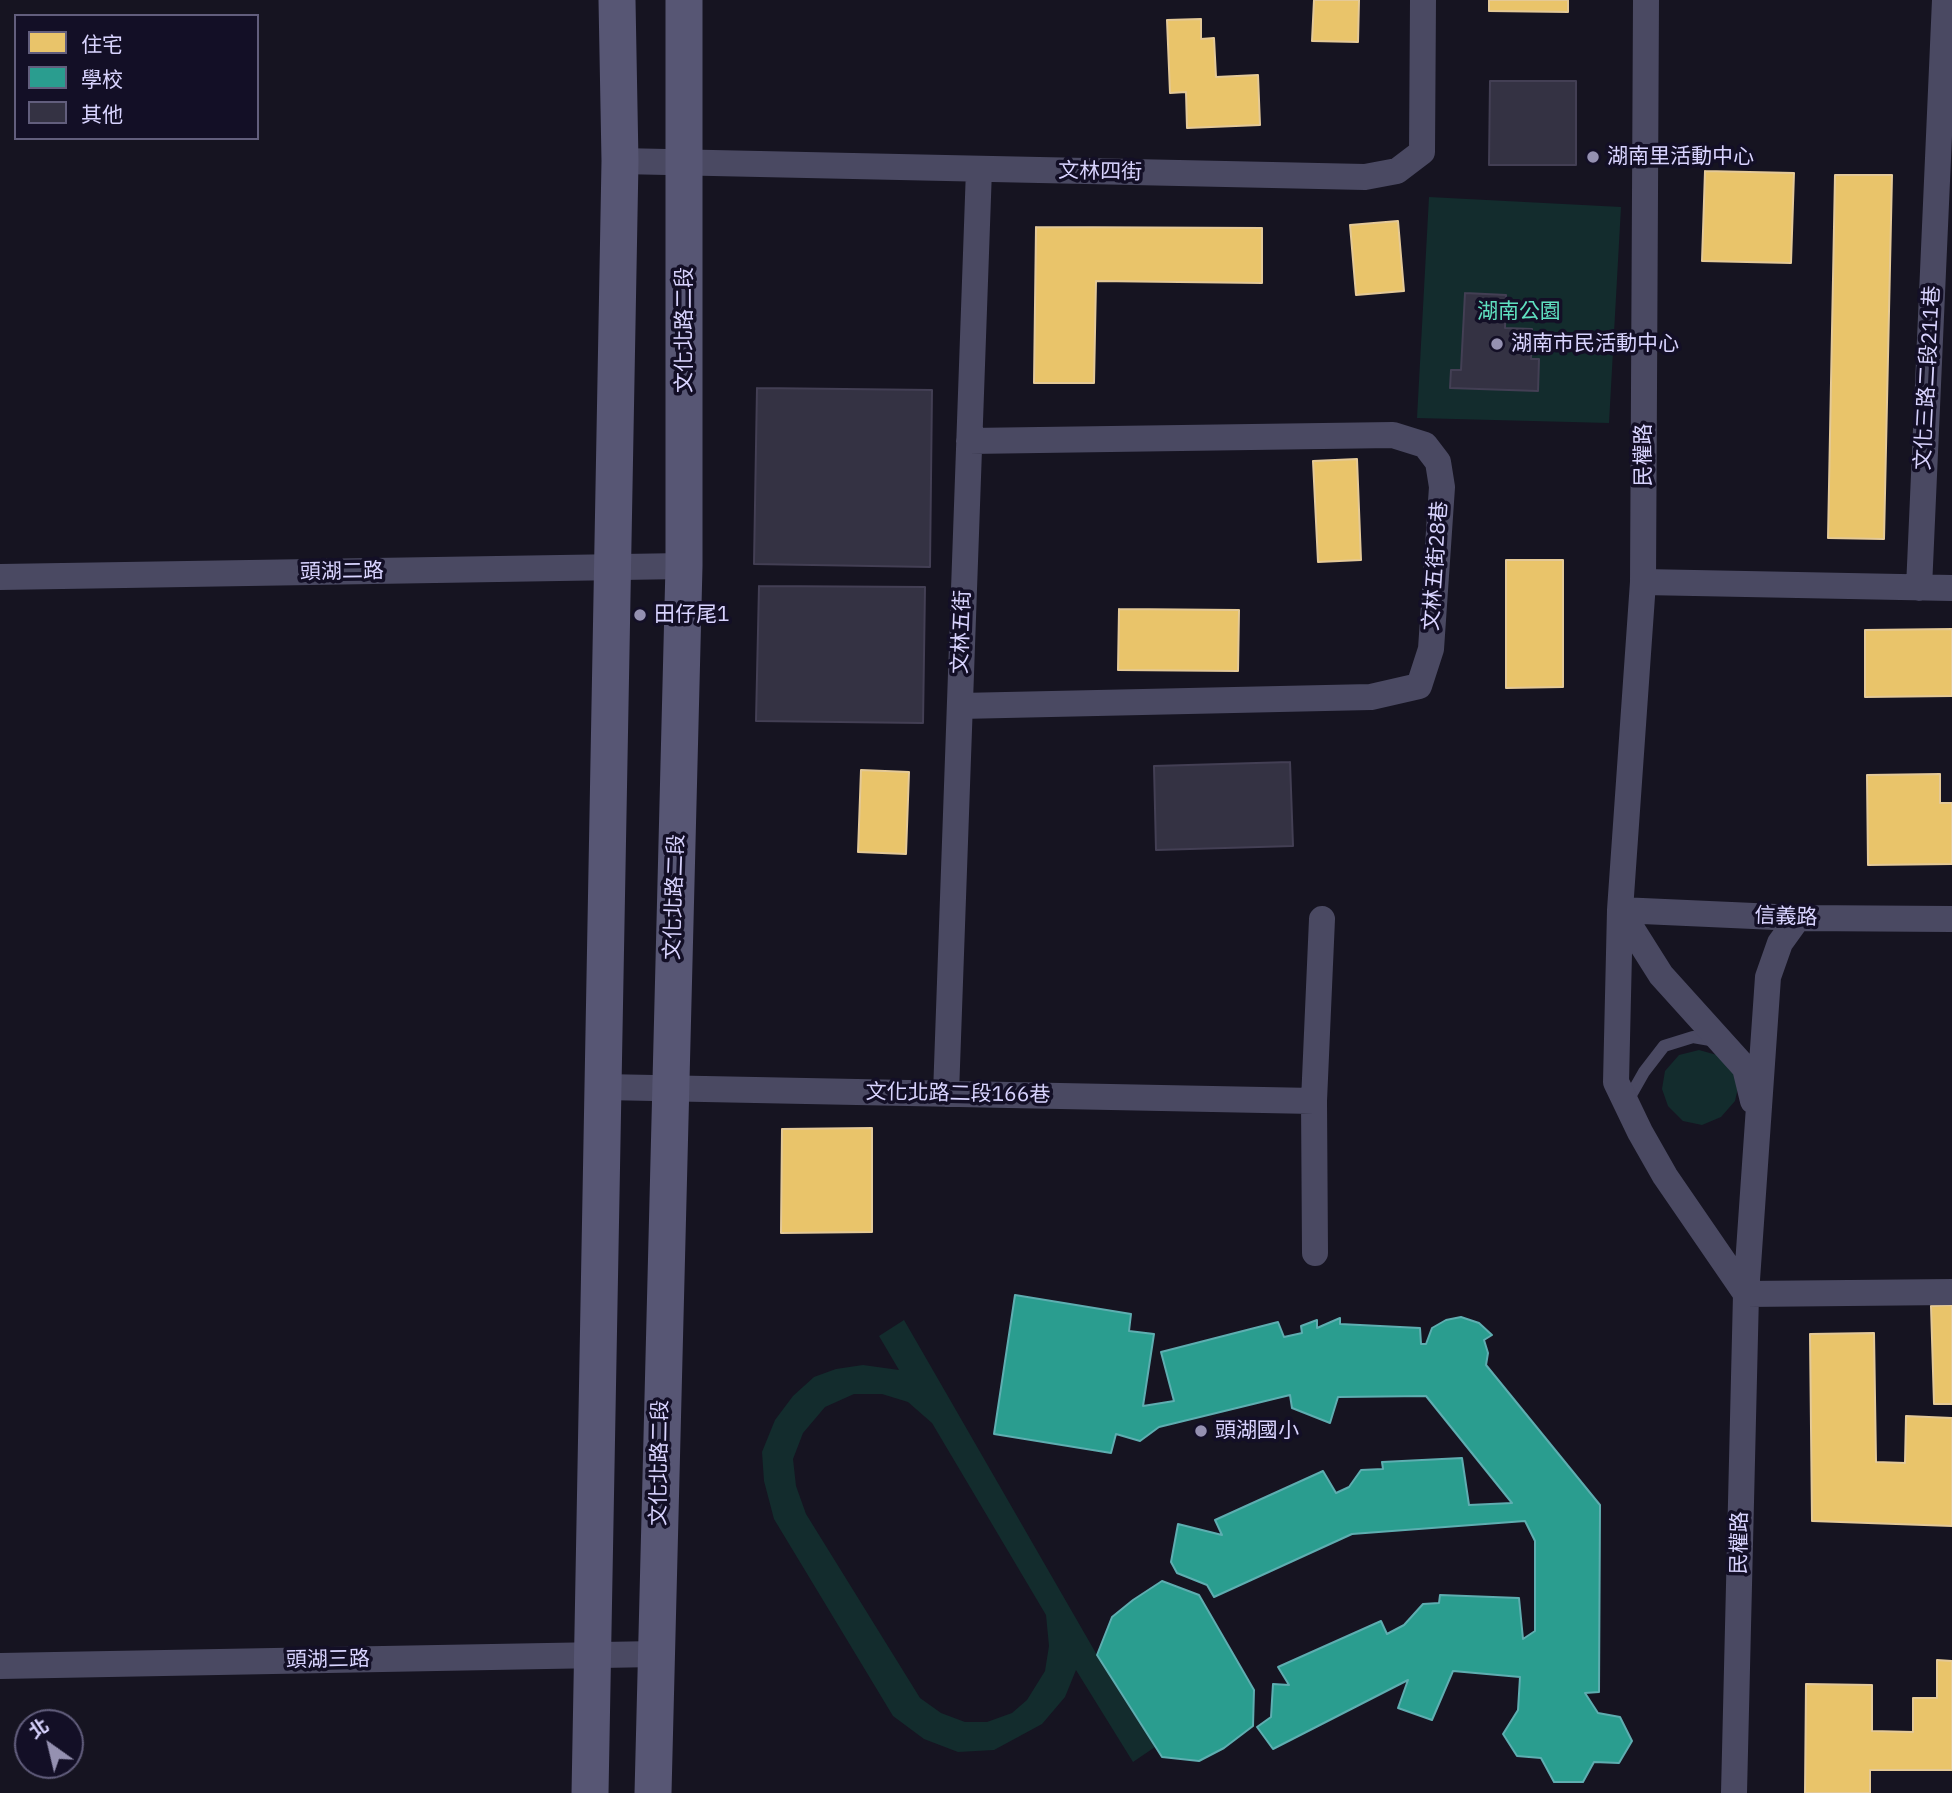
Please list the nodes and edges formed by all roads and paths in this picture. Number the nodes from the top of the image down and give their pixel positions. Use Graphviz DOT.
graph roads {
  1 [pos="617,0"];
  2 [pos="684,0"];
  3 [pos="1423,0"];
  4 [pos="1646,0"];
  5 [pos="1945,0"];
  6 [pos="620,161"];
  7 [pos="685,162"];
  8 [pos="979,169"];
  9 [pos="969,441"];
  10 [pos="684,566"];
  11 [pos="612,567"];
  12 [pos="0,577"];
  13 [pos="1643,582"];
  14 [pos="1919,588"];
  15 [pos="1952,588"];
  16 [pos="960,706"];
  17 [pos="1620,910"];
  18 [pos="1798,918"];
  19 [pos="1322,919"];
  20 [pos="1952,919"];
  21 [pos="1720,1042"];
  22 [pos="603,1087"];
  23 [pos="669,1089"];
  24 [pos="946,1094"];
  25 [pos="1314,1101"];
  26 [pos="1627,1102"];
  27 [pos="1759,1127"];
  28 [pos="1315,1252"];
  29 [pos="1952,1292"];
  30 [pos="1746,1294"];
  31 [pos="656,1654"];
  32 [pos="592,1656"];
  33 [pos="0,1666"];
  34 [pos="590,1793"];
  35 [pos="653,1793"];
  36 [pos="1734,1793"];
  1 -- 6 [label="street"];
  2 -- 7 [label="street, 文化北路二段"];
  3 -- 8 [label="street, 文林四街"];
  4 -- 13 [label="street, 民權路"];
  5 -- 14 [label="street, 文化三路二段211巷"];
  6 -- 7 [label="street, 文林四街"];
  6 -- 11 [label="street"];
  7 -- 8 [label="street, 文林四街"];
  7 -- 10 [label="street, 文化北路二段"];
  8 -- 9 [label="street, 文林五街"];
  9 -- 16 [label="street, 文林五街"];
  9 -- 16 [label="street, 文林五街28巷"];
  10 -- 11 [label="street, 頭湖二路"];
  10 -- 23 [label="street, 文化北路二段"];
  11 -- 12 [label="street, 頭湖二路"];
  11 -- 22 [label="street"];
  13 -- 14 [label="street"];
  13 -- 17 [label="street, 民權路"];
  14 -- 15 [label="street"];
  16 -- 24 [label="street, 文林五街"];
  17 -- 18 [label="street, 信義路"];
  17 -- 21 [label="street, 民權路"];
  17 -- 26 [label="street, 民權路"];
  18 -- 20 [label="street, 信義路"];
  18 -- 27 [label="street, 民權路"];
  19 -- 25 [label="street"];
  21 -- 26 [label="lane"];
  21 -- 27 [label="street, 民權路"];
  22 -- 23 [label="street, 文化北路二段166巷"];
  22 -- 32 [label="street"];
  23 -- 24 [label="street, 文化北路二段166巷"];
  23 -- 31 [label="street, 文化北路二段"];
  24 -- 25 [label="street, 文化北路二段166巷"];
  25 -- 28 [label="street"];
  26 -- 30 [label="street, 民權路"];
  27 -- 30 [label="street, 民權路"];
  29 -- 30 [label="street"];
  30 -- 36 [label="street, 民權路"];
  31 -- 32 [label="street, 頭湖三路"];
  31 -- 35 [label="street, 文化北路二段"];
  32 -- 33 [label="street, 頭湖三路"];
  32 -- 34 [label="street"];
}
